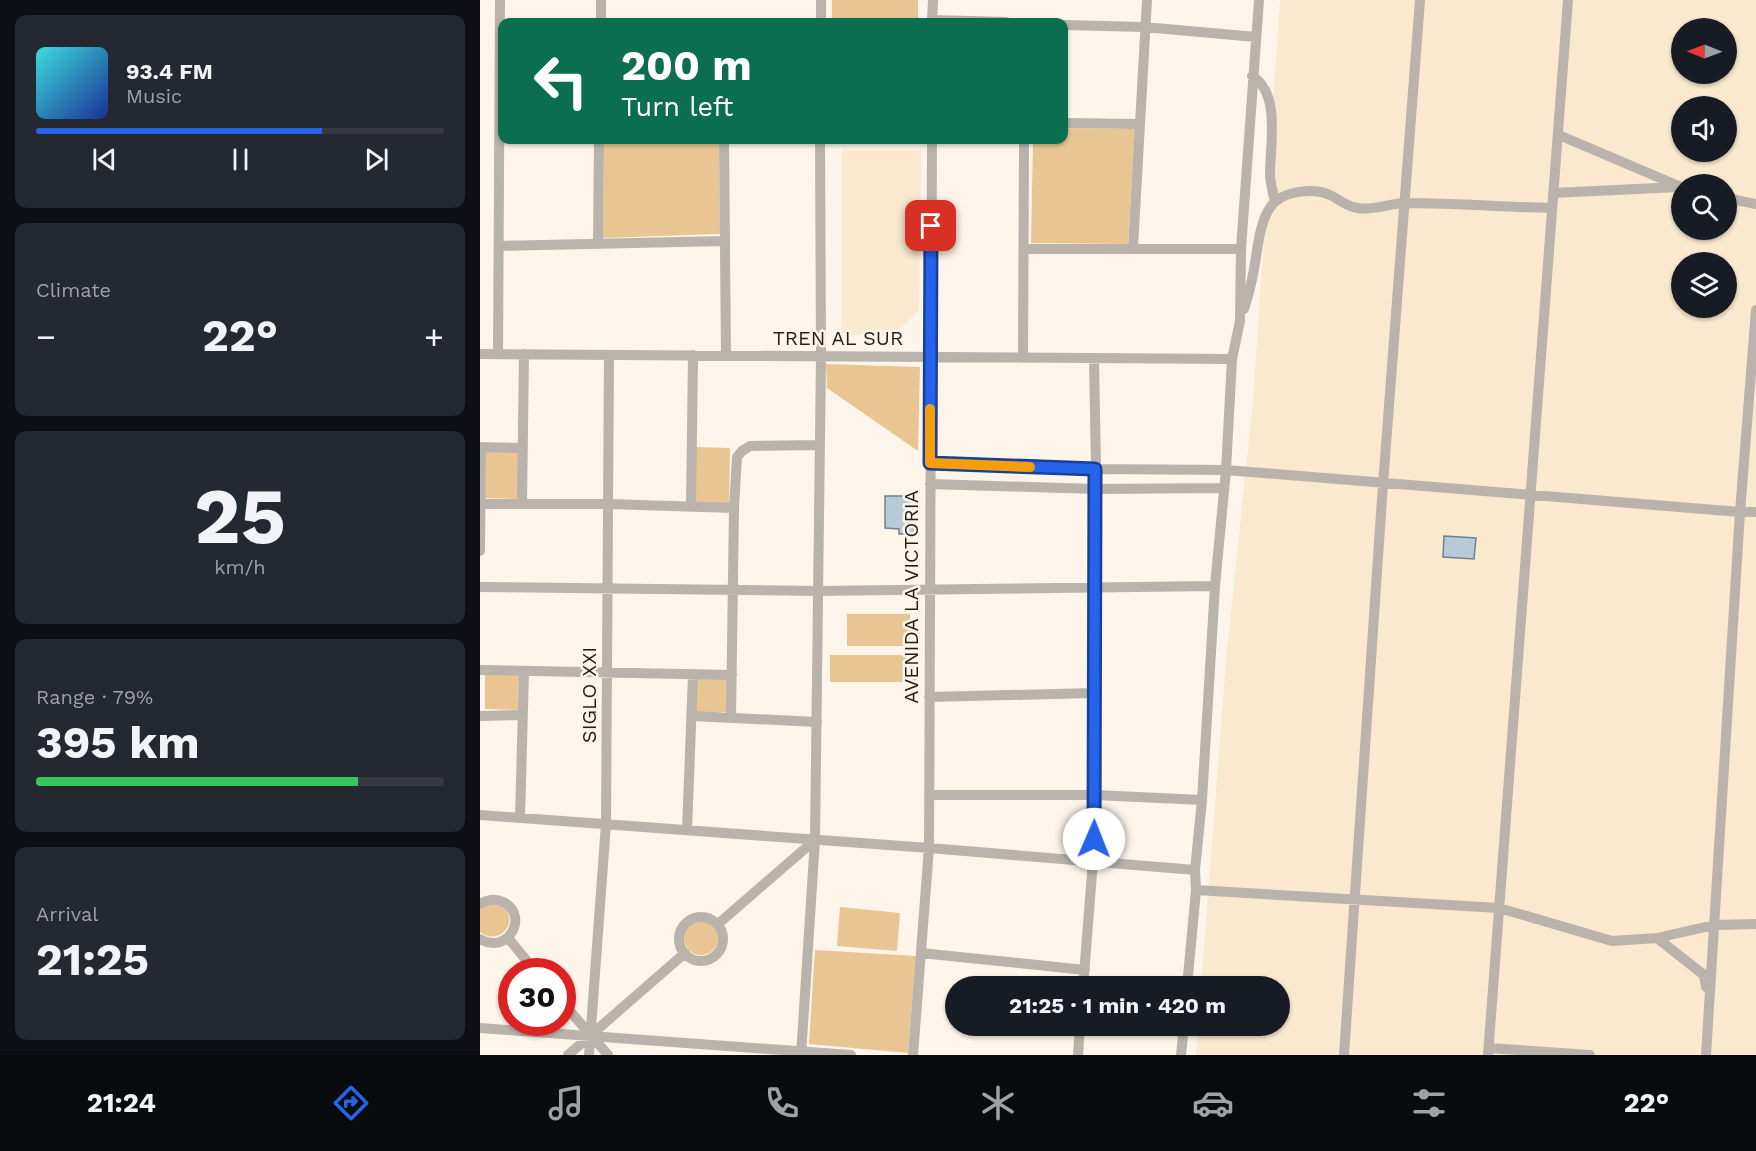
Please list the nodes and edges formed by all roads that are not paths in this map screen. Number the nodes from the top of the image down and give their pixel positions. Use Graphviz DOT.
graph roads {
  1 [pos="500,0"];
  2 [pos="601,0"];
  3 [pos="821,0"];
  4 [pos="933,0"];
  5 [pos="1147,0"];
  6 [pos="1259,0"];
  7 [pos="1420,0"];
  8 [pos="1568,0"];
  9 [pos="501,18"];
  10 [pos="601,18"];
  11 [pos="821,18"];
  12 [pos="932,18"];
  13 [pos="1068,24"];
  14 [pos="1144,27"];
  15 [pos="1256,37"];
  16 [pos="1252,76"];
  17 [pos="1068,123"];
  18 [pos="1139,124"];
  19 [pos="1558,135"];
  20 [pos="500,144"];
  21 [pos="599,144"];
  22 [pos="724,144"];
  23 [pos="820,144"];
  24 [pos="932,144"];
  25 [pos="1024,144"];
  26 [pos="1671,183"];
  27 [pos="1671,187"];
  28 [pos="1553,193"];
  29 [pos="1737,200"];
  30 [pos="1275,201"];
  31 [pos="1404,203"];
  32 [pos="1756,204"];
  33 [pos="1552,208"];
  34 [pos="725,241"];
  35 [pos="598,244"];
  36 [pos="498,246"];
  37 [pos="1133,248"];
  38 [pos="1024,249"];
  39 [pos="1241,249"];
  40 [pos="1756,310"];
  41 [pos="1240,321"];
  42 [pos="480,354"];
  43 [pos="498,354"];
  44 [pos="524,354"];
  45 [pos="609,355"];
  46 [pos="693,355"];
  47 [pos="726,356"];
  48 [pos="821,356"];
  49 [pos="930,357"];
  50 [pos="1023,358"];
  51 [pos="1094,358"];
  52 [pos="1232,359"];
  53 [pos="820,445"];
  54 [pos="481,447"];
  55 [pos="523,448"];
  56 [pos="930,463"];
  57 [pos="1095,469"];
  58 [pos="1226,470"];
  59 [pos="930,484"];
  60 [pos="1383,484"];
  61 [pos="1224,488"];
  62 [pos="1095,489"];
  63 [pos="1530,494"];
  64 [pos="481,504"];
  65 [pos="522,504"];
  66 [pos="608,504"];
  67 [pos="692,507"];
  68 [pos="734,508"];
  69 [pos="1740,512"];
  70 [pos="1756,512"];
  71 [pos="480,551"];
  72 [pos="1215,586"];
  73 [pos="480,587"];
  74 [pos="1094,587"];
  75 [pos="607,588"];
  76 [pos="930,589"];
  77 [pos="733,590"];
  78 [pos="817,591"];
  79 [pos="480,670"];
  80 [pos="524,671"];
  81 [pos="607,673"];
  82 [pos="693,674"];
  83 [pos="732,675"];
  84 [pos="1094,693"];
  85 [pos="928,697"];
  86 [pos="523,715"];
  87 [pos="480,716"];
  88 [pos="693,716"];
  89 [pos="731,718"];
  90 [pos="817,722"];
  91 [pos="929,795"];
  92 [pos="1095,795"];
  93 [pos="1202,800"];
  94 [pos="480,815"];
  95 [pos="520,818"];
  96 [pos="606,824"];
  97 [pos="687,830"];
  98 [pos="815,840"];
  99 [pos="929,848"];
  100 [pos="1093,861"];
  101 [pos="1195,870"];
  102 [pos="1196,890"];
  103 [pos="1355,899"];
  104 [pos="480,904"];
  105 [pos="1499,908"];
  106 [pos="718,924"];
  107 [pos="1756,924"];
  108 [pos="1714,925"];
  109 [pos="508,938"];
  110 [pos="1657,938"];
  111 [pos="480,939"];
  112 [pos="921,953"];
  113 [pos="685,954"];
  114 [pos="525,958"];
  115 [pos="1084,970"];
  116 [pos="1084,976"];
  117 [pos="1188,976"];
  118 [pos="1709,1003"];
  119 [pos="576,1018"];
  120 [pos="480,1028"];
  121 [pos="591,1035"];
  122 [pos="1079,1036"];
  123 [pos="1183,1036"];
  124 [pos="1489,1052"];
  125 [pos="801,1053"];
  126 [pos="568,1055"];
  127 [pos="589,1055"];
  128 [pos="608,1055"];
  129 [pos="850,1055"];
  130 [pos="914,1055"];
  131 [pos="1078,1055"];
  132 [pos="1181,1055"];
  133 [pos="1344,1055"];
  134 [pos="1590,1055"];
  135 [pos="1706,1055"];
  1 -- 9 [label="street"];
  2 -- 10 [label="street"];
  3 -- 11 [label="street"];
  4 -- 12 [label="street"];
  5 -- 14 [label="street"];
  6 -- 15 [label="street"];
  7 -- 31 [label="street"];
  8 -- 19 [label="street"];
  13 -- 14 [label="street"];
  14 -- 15 [label="street"];
  14 -- 18 [label="street"];
  15 -- 16 [label="street"];
  16 -- 30 [label="street"];
  16 -- 39 [label="street"];
  17 -- 18 [label="street"];
  18 -- 37 [label="street"];
  19 -- 26 [label="street"];
  19 -- 28 [label="street"];
  20 -- 36 [label="street"];
  21 -- 35 [label="street"];
  22 -- 34 [label="street"];
  23 -- 48 [label="street"];
  24 -- 49 [label="street, AVENIDA LA VICTORIA"];
  25 -- 38 [label="street"];
  27 -- 28 [label="street"];
  28 -- 33 [label="street"];
  29 -- 32 [label="street"];
  30 -- 31 [label="street"];
  30 -- 41 [label="street"];
  31 -- 33 [label="street"];
  31 -- 60 [label="street"];
  33 -- 63 [label="street"];
  34 -- 35 [label="street"];
  34 -- 47 [label="street"];
  35 -- 36 [label="street"];
  36 -- 43 [label="street"];
  37 -- 38 [label="street"];
  37 -- 39 [label="street"];
  38 -- 50 [label="street"];
  39 -- 41 [label="street"];
  40 -- 69 [label="street"];
  41 -- 52 [label="street"];
  42 -- 43 [label="street, TREN AL SUR"];
  43 -- 44 [label="street, TREN AL SUR"];
  44 -- 45 [label="street, TREN AL SUR"];
  44 -- 55 [label="street"];
  45 -- 46 [label="street, TREN AL SUR"];
  45 -- 66 [label="street, SIGLO XXI"];
  46 -- 47 [label="street, TREN AL SUR"];
  46 -- 67 [label="street"];
  47 -- 48 [label="street, TREN AL SUR"];
  48 -- 49 [label="street, TREN AL SUR"];
  48 -- 53 [label="street"];
  49 -- 50 [label="street, TREN AL SUR"];
  49 -- 56 [label="street, AVENIDA LA VICTORIA"];
  50 -- 51 [label="street, TREN AL SUR"];
  51 -- 52 [label="street, TREN AL SUR"];
  51 -- 57 [label="street"];
  52 -- 58 [label="street"];
  53 -- 68 [label="street"];
  53 -- 78 [label="street"];
  54 -- 55 [label="street"];
  54 -- 64 [label="street"];
  55 -- 65 [label="street"];
  56 -- 57 [label="street"];
  56 -- 59 [label="street, AVENIDA LA VICTORIA"];
  57 -- 58 [label="street"];
  57 -- 62 [label="street"];
  58 -- 60 [label="street"];
  58 -- 61 [label="street"];
  59 -- 62 [label="street"];
  59 -- 76 [label="street, AVENIDA LA VICTORIA"];
  60 -- 63 [label="street"];
  60 -- 103 [label="street"];
  61 -- 62 [label="street"];
  61 -- 72 [label="street"];
  62 -- 74 [label="street"];
  63 -- 69 [label="street"];
  63 -- 105 [label="street"];
  64 -- 65 [label="street"];
  64 -- 71 [label="street"];
  65 -- 66 [label="street"];
  66 -- 67 [label="street"];
  66 -- 75 [label="street, SIGLO XXI"];
  67 -- 68 [label="street"];
  68 -- 77 [label="street"];
  69 -- 70 [label="street"];
  69 -- 108 [label="street"];
  72 -- 74 [label="street"];
  72 -- 93 [label="street"];
  73 -- 75 [label="street"];
  74 -- 76 [label="street"];
  74 -- 84 [label="street"];
  75 -- 77 [label="street"];
  75 -- 81 [label="street, SIGLO XXI"];
  76 -- 78 [label="street"];
  76 -- 85 [label="street, AVENIDA LA VICTORIA"];
  77 -- 78 [label="street"];
  77 -- 83 [label="street"];
  78 -- 90 [label="street"];
  79 -- 80 [label="street"];
  80 -- 81 [label="street"];
  80 -- 86 [label="street"];
  81 -- 82 [label="street"];
  81 -- 96 [label="street, SIGLO XXI"];
  82 -- 83 [label="street"];
  82 -- 88 [label="street"];
  83 -- 89 [label="street"];
  84 -- 85 [label="street"];
  84 -- 92 [label="street"];
  85 -- 91 [label="street, AVENIDA LA VICTORIA"];
  86 -- 87 [label="street"];
  86 -- 95 [label="street"];
  88 -- 89 [label="street"];
  88 -- 97 [label="street"];
  89 -- 90 [label="street"];
  90 -- 98 [label="street"];
  91 -- 92 [label="street"];
  91 -- 99 [label="street, AVENIDA LA VICTORIA"];
  92 -- 93 [label="street"];
  92 -- 100 [label="street"];
  93 -- 101 [label="street"];
  94 -- 95 [label="street"];
  95 -- 96 [label="street"];
  96 -- 97 [label="street"];
  96 -- 121 [label="street, SIGLO XXI"];
  97 -- 98 [label="street"];
  98 -- 99 [label="street"];
  98 -- 106 [label="street"];
  98 -- 125 [label="street"];
  99 -- 100 [label="street"];
  99 -- 112 [label="street, AVENIDA LA VICTORIA"];
  100 -- 101 [label="street"];
  100 -- 115 [label="street"];
  101 -- 102 [label="street"];
  102 -- 103 [label="street"];
  102 -- 117 [label="street"];
  103 -- 105 [label="street"];
  103 -- 133 [label="street"];
  104 -- 109 [label="street"];
  105 -- 110 [label="street"];
  105 -- 124 [label="street"];
  106 -- 113 [label="street"];
  106 -- 113 [label="street"];
  107 -- 108 [label="street"];
  108 -- 110 [label="street"];
  108 -- 118 [label="street"];
  109 -- 111 [label="street"];
  109 -- 114 [label="street"];
  110 -- 118 [label="street"];
  112 -- 115 [label="street"];
  112 -- 130 [label="street, AVENIDA LA VICTORIA"];
  113 -- 121 [label="street"];
  115 -- 116 [label="street"];
  118 -- 135 [label="street"];
  119 -- 121 [label="street"];
  120 -- 121 [label="street"];
  121 -- 125 [label="street"];
  121 -- 126 [label="street"];
  121 -- 127 [label="street, SIGLO XXI"];
  121 -- 128 [label="street"];
  122 -- 131 [label="street"];
  123 -- 132 [label="street"];
  124 -- 134 [label="street"];
  125 -- 129 [label="street"];
}
